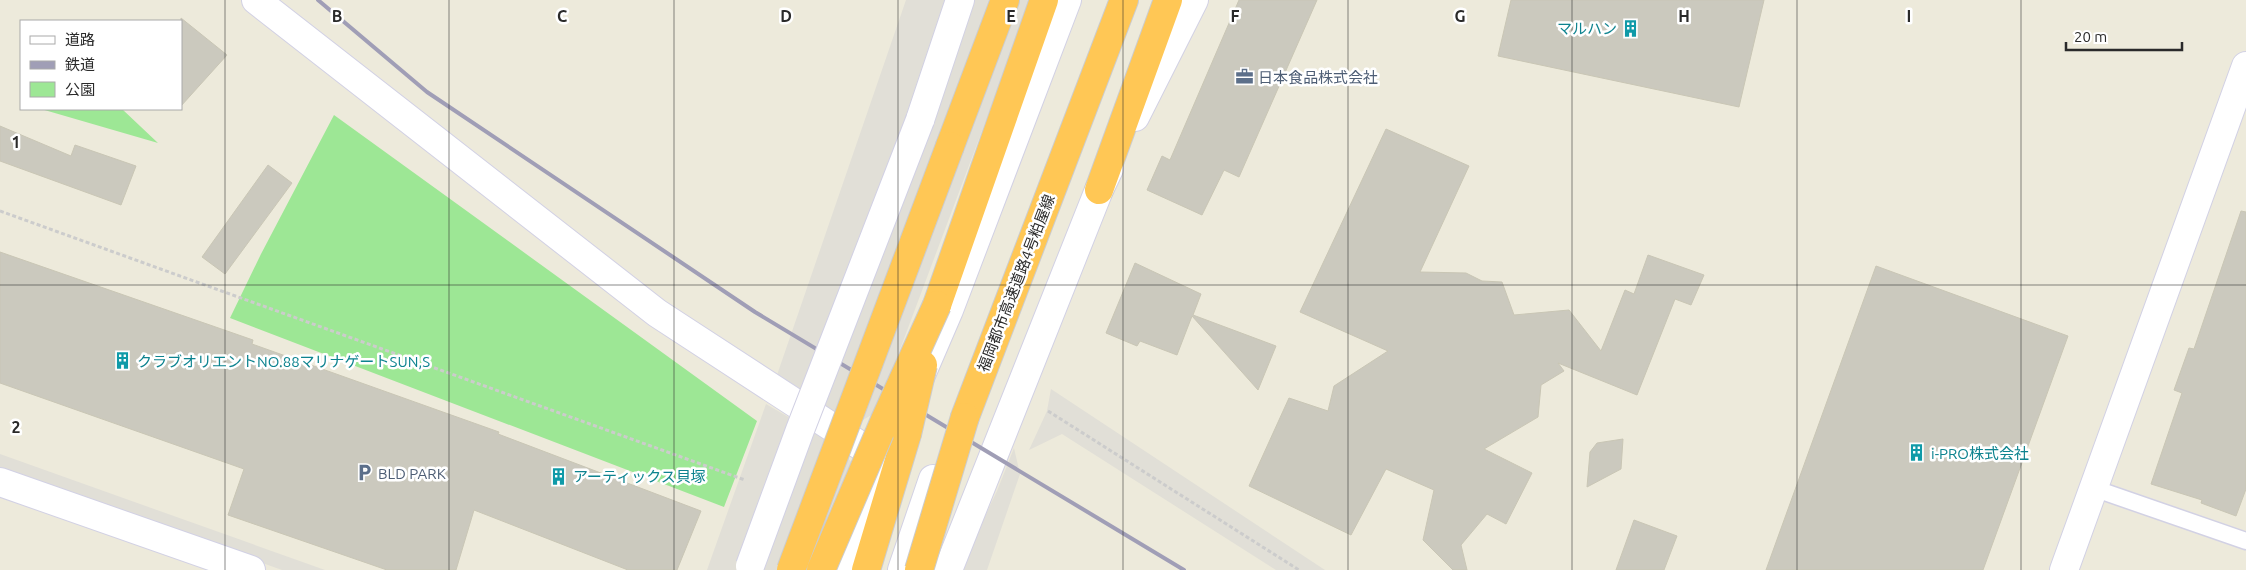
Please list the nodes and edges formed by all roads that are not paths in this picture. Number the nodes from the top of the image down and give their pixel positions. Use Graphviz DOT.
graph roads {
  1 [pos="256,0"];
  2 [pos="960,0"];
  3 [pos="1004,0"];
  4 [pos="1044,0"];
  5 [pos="1067,0"];
  6 [pos="1113,0"];
  7 [pos="1124,0"];
  8 [pos="1168,0"];
  9 [pos="1194,0"];
  10 [pos="2246,66"];
  11 [pos="1099,190"];
  12 [pos="937,305"];
  13 [pos="884,461"];
  14 [pos="0,482"];
  15 [pos="2093,488"];
  16 [pos="2246,541"];
  17 [pos="251,570"];
  18 [pos="749,570"];
  19 [pos="791,570"];
  20 [pos="821,570"];
  21 [pos="845,570"];
  22 [pos="866,570"];
  23 [pos="902,570"];
  24 [pos="918,570"];
  25 [pos="948,570"];
  26 [pos="2064,570"];
  1 -- 13 [label="street"];
  2 -- 18 [label="street, bridge"];
  3 -- 19 [label="highway, bridge"];
  4 -- 12 [label="highway"];
  5 -- 13 [label="street"];
  6 -- 23 [label="street"];
  7 -- 24 [label="highway, 福岡都市高速道路4号粕屋線, bridge"];
  8 -- 11 [label="highway"];
  9 -- 11 [label="street"];
  10 -- 15 [label="street"];
  11 -- 25 [label="street"];
  12 -- 20 [label="highway, bridge"];
  12 -- 22 [label="highway, bridge"];
  13 -- 21 [label="street"];
  14 -- 17 [label="street"];
  15 -- 16 [label="lane"];
  15 -- 26 [label="street"];
}
